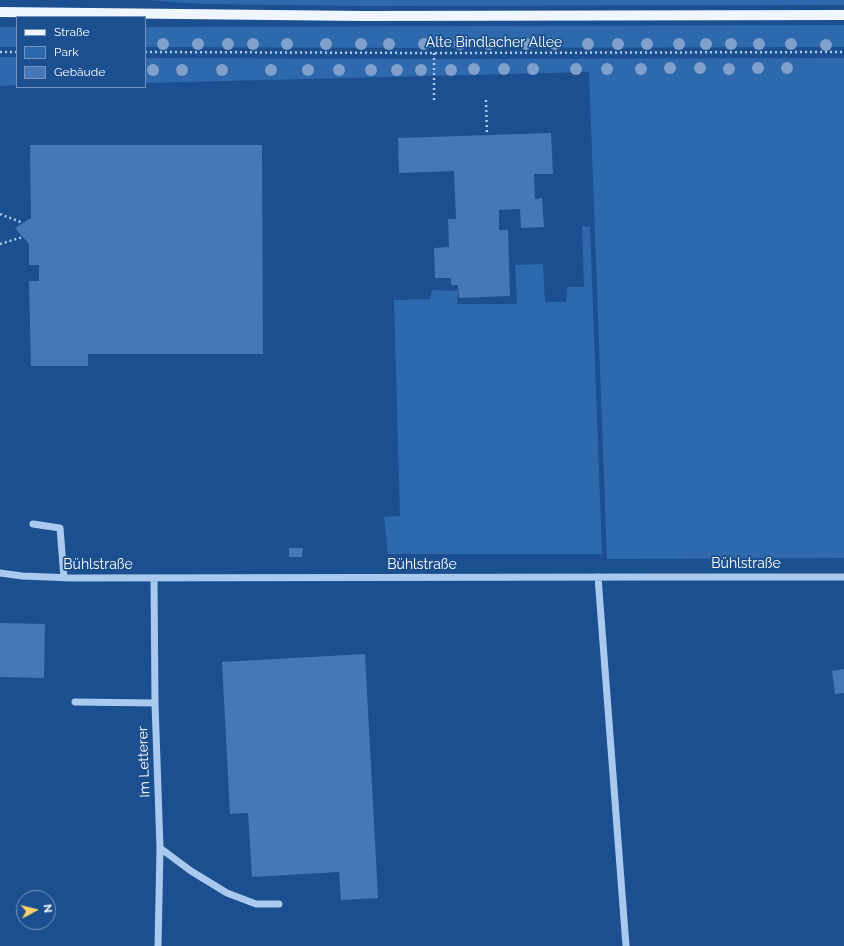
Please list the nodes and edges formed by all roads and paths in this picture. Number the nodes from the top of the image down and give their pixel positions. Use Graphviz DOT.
graph roads {
  1 [pos="0,12"];
  2 [pos="844,15"];
  3 [pos="0,52"];
  4 [pos="16,52"];
  5 [pos="146,52"];
  6 [pos="844,52"];
  7 [pos="434,53"];
  8 [pos="434,100"];
  9 [pos="486,100"];
  10 [pos="487,135"];
  11 [pos="0,214"];
  12 [pos="23,223"];
  13 [pos="23,237"];
  14 [pos="0,244"];
  15 [pos="33,524"];
  16 [pos="0,573"];
  17 [pos="598,577"];
  18 [pos="64,578"];
  19 [pos="154,578"];
  20 [pos="844,578"];
  21 [pos="75,702"];
  22 [pos="155,703"];
  23 [pos="160,848"];
  24 [pos="279,904"];
  25 [pos="158,946"];
  26 [pos="626,946"];
  1 -- 2 [label="main road"];
  3 -- 4 [label="path"];
  5 -- 7 [label="path, Alte Bindlacher Allee"];
  6 -- 7 [label="path, Alte Bindlacher Allee"];
  7 -- 8 [label="path"];
  9 -- 10 [label="path"];
  11 -- 12 [label="path"];
  13 -- 14 [label="path"];
  15 -- 18 [label="street"];
  16 -- 18 [label="street, Bühlstraße"];
  17 -- 19 [label="street, Bühlstraße"];
  17 -- 20 [label="street, Bühlstraße"];
  17 -- 26 [label="street"];
  18 -- 19 [label="street, Bühlstraße"];
  19 -- 22 [label="street, Im Letterer"];
  21 -- 22 [label="street"];
  22 -- 23 [label="street, Im Letterer"];
  23 -- 24 [label="street"];
  23 -- 25 [label="street, Im Letterer"];
}
